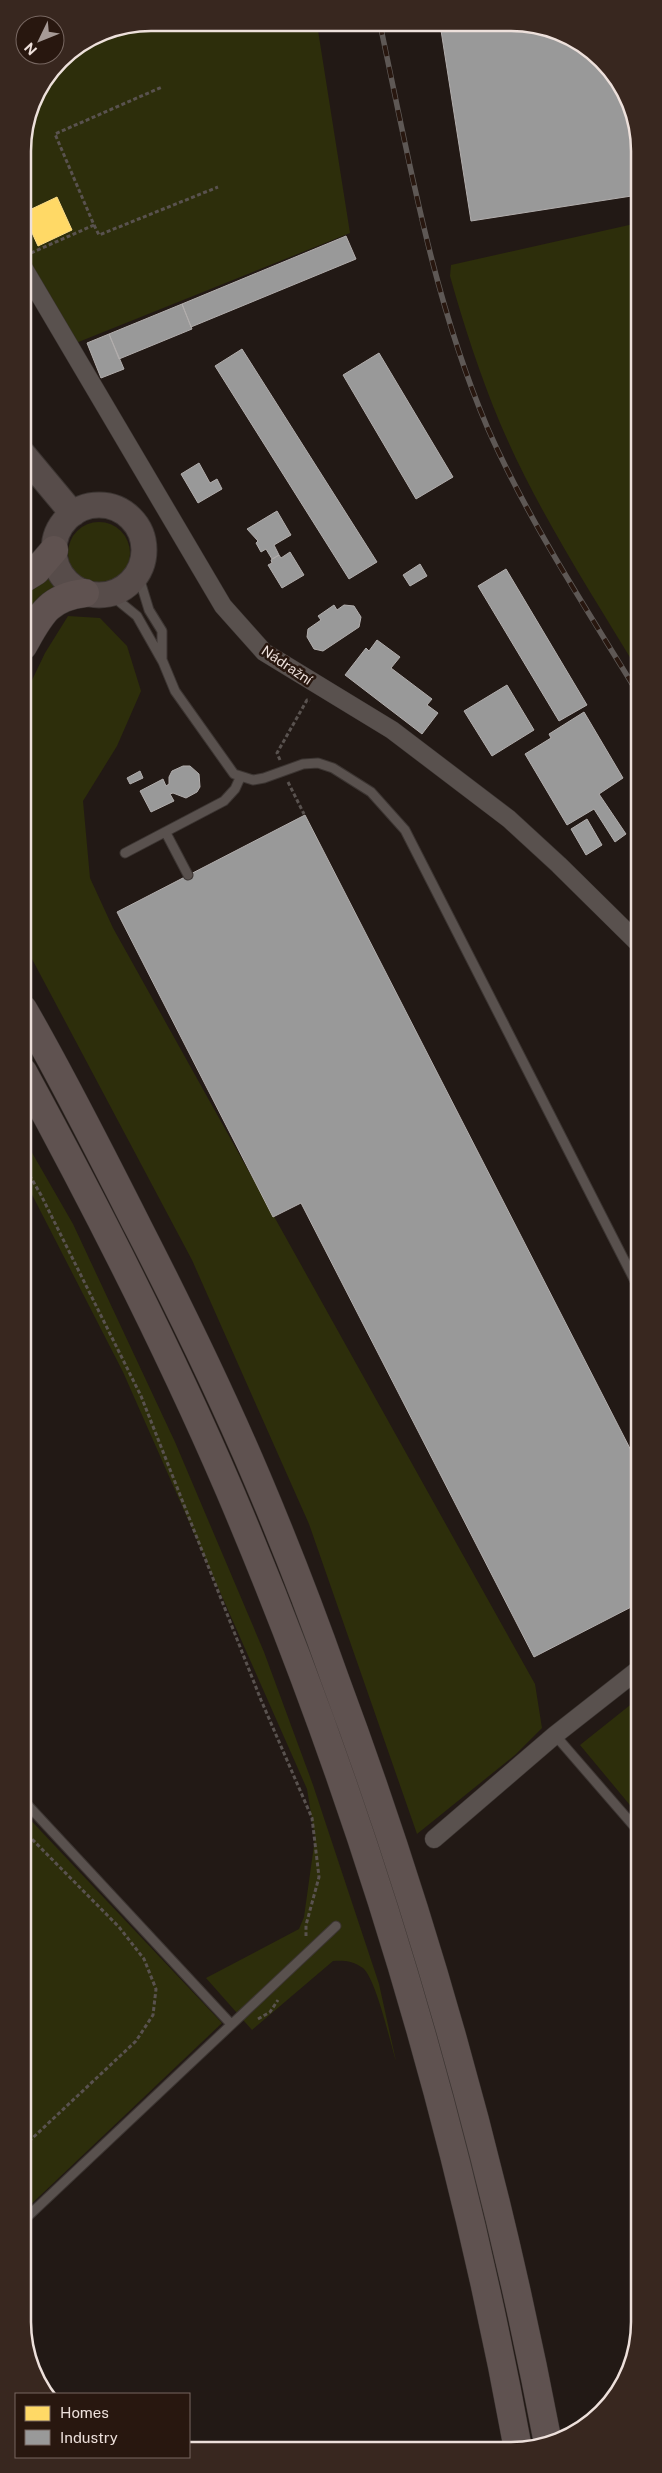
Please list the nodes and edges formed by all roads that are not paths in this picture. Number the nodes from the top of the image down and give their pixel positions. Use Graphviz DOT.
graph roads {
  1 [pos="32,276"];
  2 [pos="32,465"];
  3 [pos="72,514"];
  4 [pos="54,550"];
  5 [pos="32,574"];
  6 [pos="138,574"];
  7 [pos="97,594"];
  8 [pos="32,631"];
  9 [pos="162,662"];
  10 [pos="240,778"];
  11 [pos="166,833"];
  12 [pos="125,853"];
  13 [pos="188,875"];
  14 [pos="631,936"];
  15 [pos="32,1022"];
  16 [pos="32,1088"];
  17 [pos="630,1272"];
  18 [pos="630,1676"];
  19 [pos="555,1735"];
  20 [pos="31,1809"];
  21 [pos="630,1822"];
  22 [pos="434,1839"];
  23 [pos="336,1926"];
  24 [pos="231,2024"];
  25 [pos="31,2213"];
  26 [pos="547,2436"];
  27 [pos="517,2442"];
  1 -- 14 [label="street, Nádražní"];
  2 -- 3 [label="street"];
  3 -- 4 [label="street"];
  3 -- 6 [label="street"];
  4 -- 5 [label="highway"];
  4 -- 7 [label="street"];
  6 -- 7 [label="street"];
  6 -- 9 [label="lane"];
  7 -- 8 [label="highway"];
  7 -- 9 [label="lane"];
  9 -- 10 [label="lane"];
  10 -- 11 [label="lane"];
  10 -- 17 [label="lane"];
  11 -- 12 [label="lane"];
  11 -- 13 [label="lane"];
  15 -- 26 [label="highway"];
  16 -- 27 [label="highway"];
  18 -- 19 [label="street"];
  19 -- 21 [label="lane"];
  19 -- 22 [label="street"];
  20 -- 24 [label="lane"];
  23 -- 24 [label="lane"];
  24 -- 25 [label="lane"];
}
